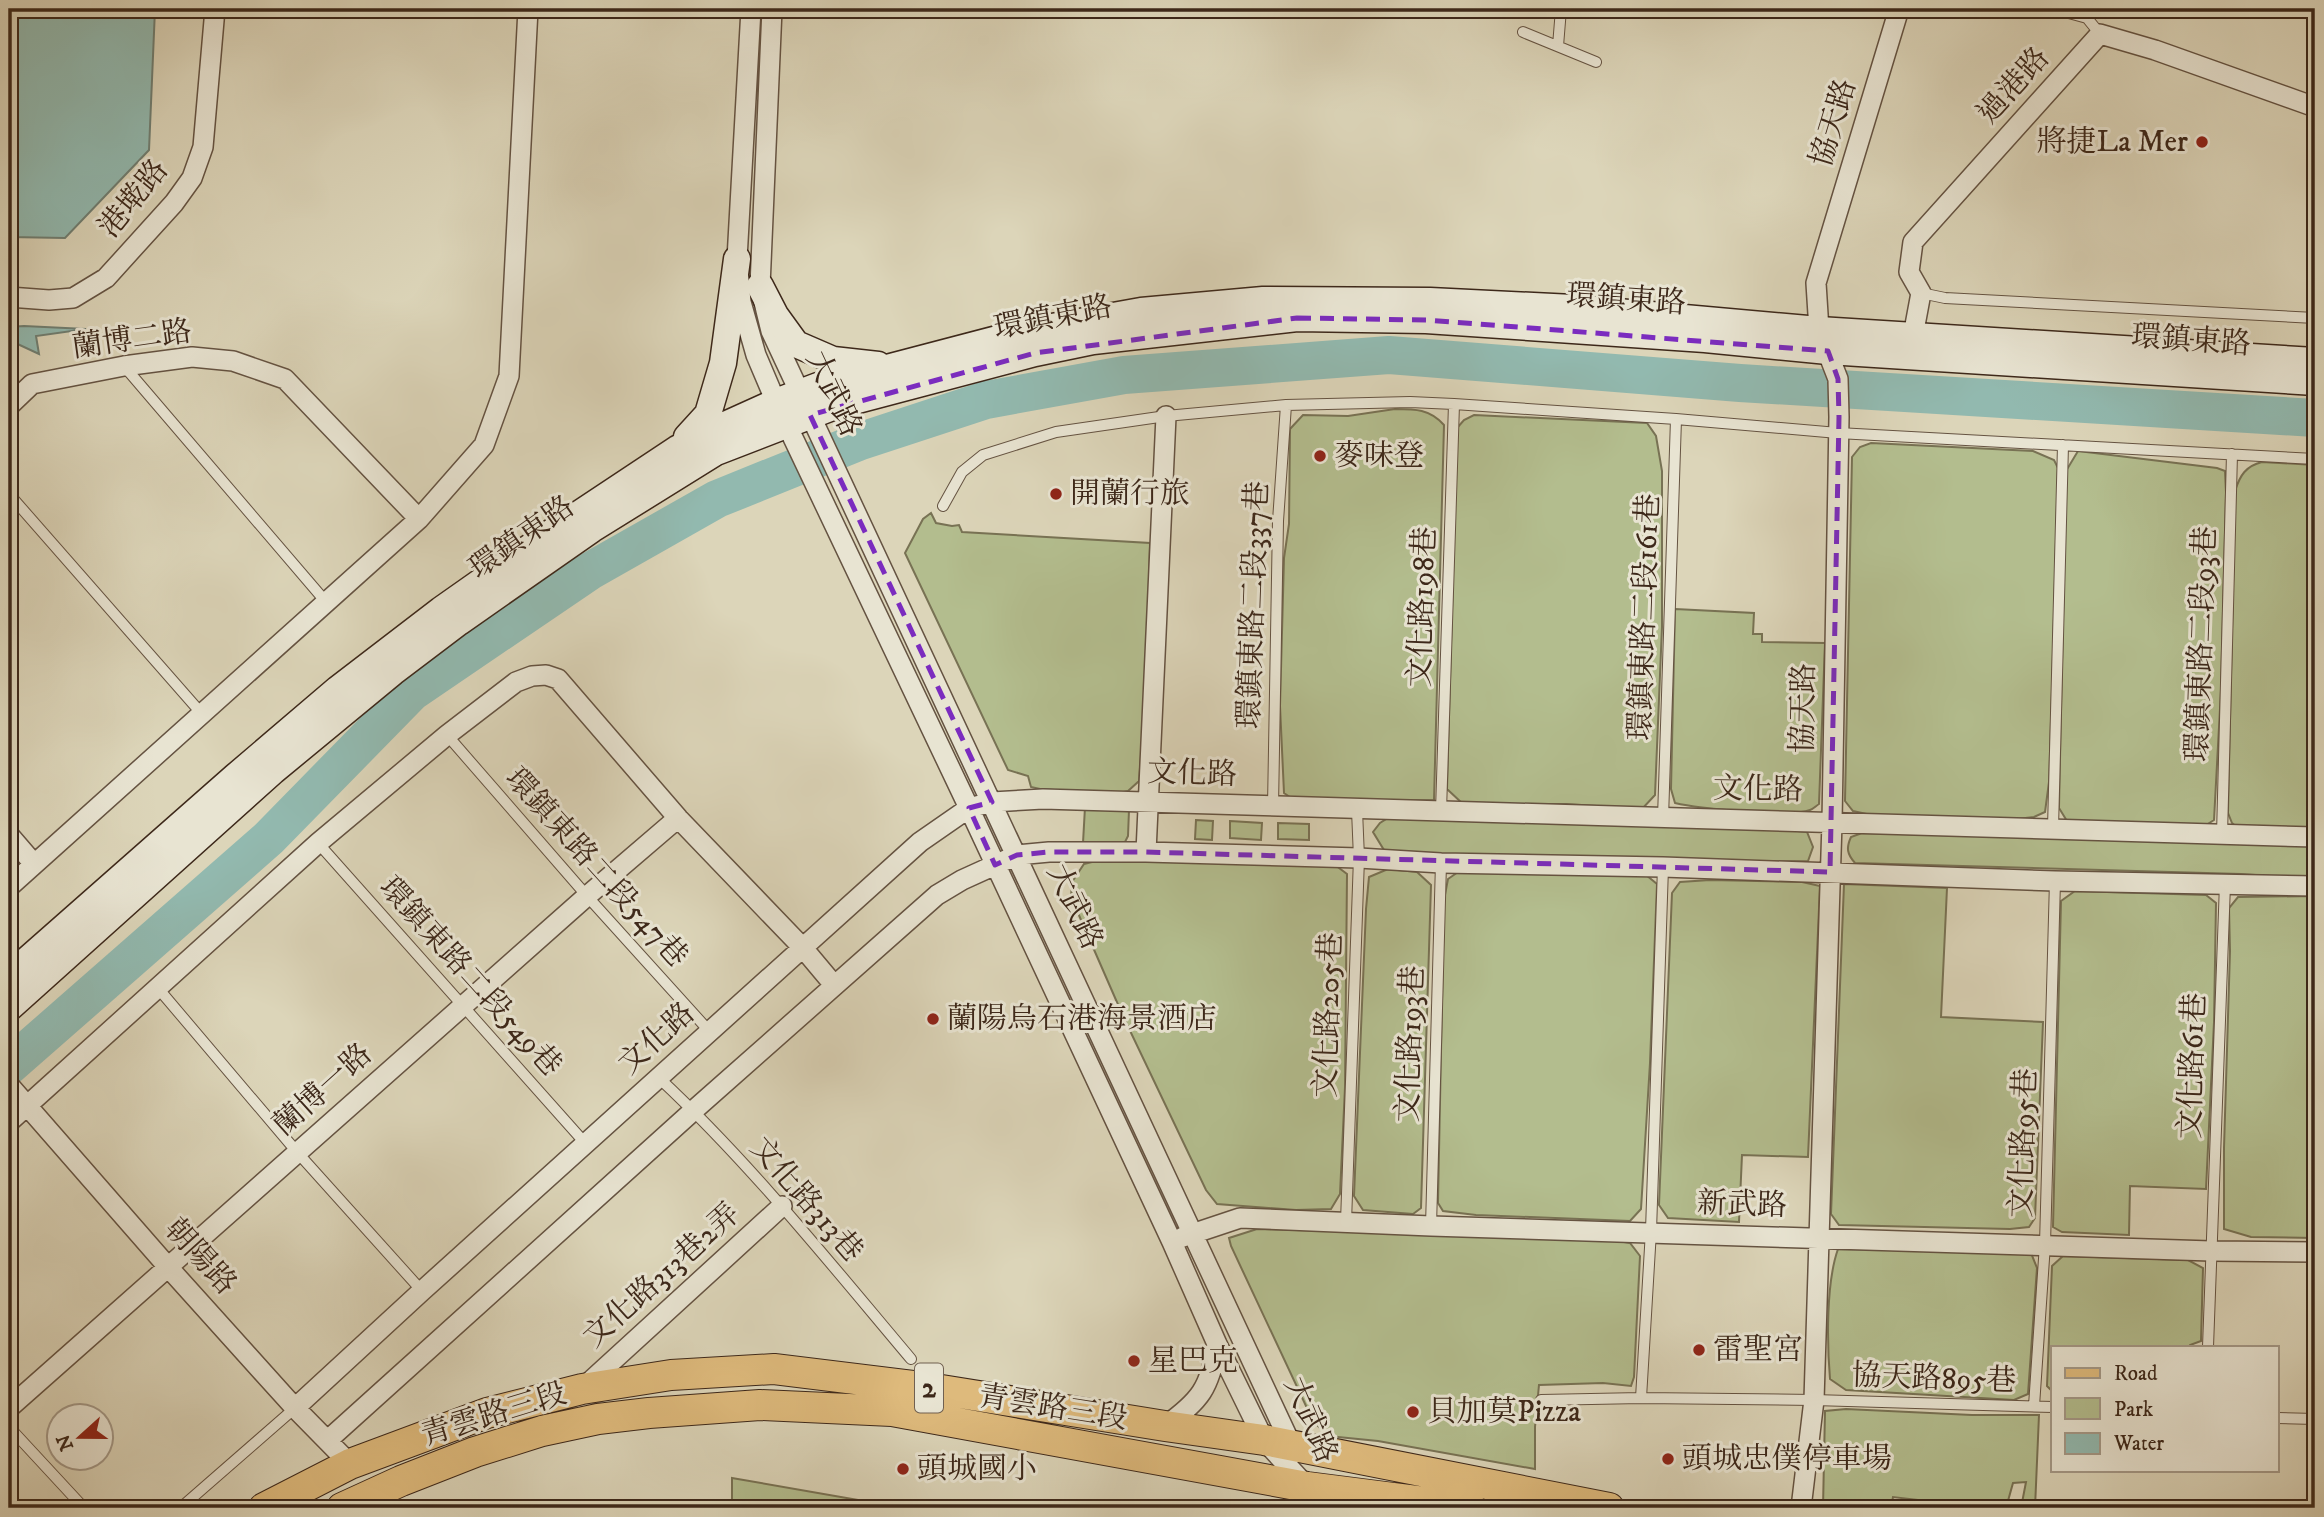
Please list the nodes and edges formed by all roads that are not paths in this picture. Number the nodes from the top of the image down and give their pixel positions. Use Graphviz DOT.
graph roads {
  1 [pos="215,9"];
  2 [pos="528,9"];
  3 [pos="751,9"];
  4 [pos="772,9"];
  5 [pos="1561,9"];
  6 [pos="1899,9"];
  7 [pos="2054,9"];
  8 [pos="2088,13"];
  9 [pos="1523,32"];
  10 [pos="2100,34"];
  11 [pos="1558,46"];
  12 [pos="1596,62"];
  13 [pos="2315,107"];
  14 [pos="737,259"];
  15 [pos="760,286"];
  16 [pos="1921,293"];
  17 [pos="9,297"];
  18 [pos="2315,318"];
  19 [pos="1913,336"];
  20 [pos="1823,340"];
  21 [pos="2315,361"];
  22 [pos="124,366"];
  23 [pos="893,366"];
  24 [pos="2315,382"];
  25 [pos="1454,404"];
  26 [pos="1286,405"];
  27 [pos="9,406"];
  28 [pos="1166,416"];
  29 [pos="798,418"];
  30 [pos="1676,419"];
  31 [pos="1838,425"];
  32 [pos="2063,445"];
  33 [pos="677,449"];
  34 [pos="2232,454"];
  35 [pos="2315,459"];
  36 [pos="9,494"];
  37 [pos="943,506"];
  38 [pos="419,519"];
  39 [pos="326,602"];
  40 [pos="202,714"];
  41 [pos="447,735"];
  42 [pos="992,802"];
  43 [pos="1150,802"];
  44 [pos="1273,807"];
  45 [pos="969,808"];
  46 [pos="1357,810"];
  47 [pos="1441,811"];
  48 [pos="678,818"];
  49 [pos="1663,818"];
  50 [pos="1832,822"];
  51 [pos="2053,828"];
  52 [pos="9,835"];
  53 [pos="2222,835"];
  54 [pos="2315,837"];
  55 [pos="318,843"];
  56 [pos="1146,852"];
  57 [pos="1017,855"];
  58 [pos="1359,858"];
  59 [pos="1441,863"];
  60 [pos="34,864"];
  61 [pos="995,865"];
  62 [pos="1663,867"];
  63 [pos="1830,872"];
  64 [pos="2055,881"];
  65 [pos="2225,884"];
  66 [pos="2315,886"];
  67 [pos="9,887"];
  68 [pos="587,896"];
  69 [pos="803,948"];
  70 [pos="9,976"];
  71 [pos="834,985"];
  72 [pos="157,987"];
  73 [pos="463,1005"];
  74 [pos="9,1008"];
  75 [pos="710,1032"];
  76 [pos="659,1078"];
  77 [pos="9,1085"];
  78 [pos="27,1105"];
  79 [pos="694,1111"];
  80 [pos="9,1122"];
  81 [pos="585,1143"];
  82 [pos="297,1152"];
  83 [pos="782,1206"];
  84 [pos="1346,1222"];
  85 [pos="1431,1226"];
  86 [pos="1651,1231"];
  87 [pos="1192,1232"];
  88 [pos="1819,1237"];
  89 [pos="1172,1242"];
  90 [pos="2045,1244"];
  91 [pos="2210,1251"];
  92 [pos="2315,1252"];
  93 [pos="168,1267"];
  94 [pos="422,1291"];
  95 [pos="1217,1344"];
  96 [pos="2208,1346"];
  97 [pos="911,1359"];
  98 [pos="828,1377"];
  99 [pos="582,1389"];
  100 [pos="1641,1398"];
  101 [pos="1541,1400"];
  102 [pos="1814,1400"];
  103 [pos="820,1406"];
  104 [pos="2035,1406"];
  105 [pos="2051,1407"];
  106 [pos="9,1408"];
  107 [pos="295,1408"];
  108 [pos="2278,1418"];
  109 [pos="2315,1419"];
  110 [pos="1165,1426"];
  111 [pos="9,1427"];
  112 [pos="328,1440"];
  113 [pos="1278,1443"];
  114 [pos="350,1464"];
  115 [pos="1303,1497"];
  116 [pos="1538,1501"];
  117 [pos="84,1508"];
  118 [pos="176,1508"];
  119 [pos="264,1508"];
  120 [pos="342,1508"];
  121 [pos="1471,1508"];
  122 [pos="1609,1508"];
  123 [pos="1801,1508"];
  1 -- 17 [label="street, 港墘路"];
  2 -- 38 [label="street"];
  3 -- 14 [label="street, 大武路"];
  4 -- 15 [label="street, 大武路"];
  5 -- 11 [label="lane"];
  6 -- 20 [label="street, 協天路"];
  7 -- 8 [label="lane"];
  8 -- 10 [label="lane"];
  9 -- 11 [label="lane"];
  10 -- 13 [label="street"];
  10 -- 16 [label="street, 過港路"];
  11 -- 12 [label="lane"];
  14 -- 29 [label="street, 大武路"];
  14 -- 33 [label="street"];
  15 -- 23 [label="street"];
  15 -- 29 [label="street, 大武路"];
  16 -- 18 [label="lane"];
  16 -- 19 [label="street, 過港路"];
  19 -- 20 [label="street, 環鎮東路"];
  19 -- 21 [label="street, 環鎮東路"];
  20 -- 23 [label="street, 環鎮東路"];
  20 -- 24 [label="street, 環鎮東路"];
  20 -- 29 [label="street, 環鎮東路"];
  20 -- 31 [label="street, 協天路"];
  22 -- 27 [label="street, 蘭博二路"];
  22 -- 38 [label="street, 蘭博二路"];
  22 -- 39 [label="lane"];
  23 -- 29 [label="street, 環鎮東路"];
  25 -- 26 [label="lane"];
  25 -- 30 [label="lane"];
  25 -- 47 [label="lane, 文化路198巷"];
  26 -- 28 [label="lane"];
  26 -- 44 [label="lane, 環鎮東路二段337巷"];
  28 -- 37 [label="lane"];
  28 -- 43 [label="street"];
  29 -- 33 [label="street, 環鎮東路"];
  29 -- 42 [label="street, 大武路"];
  29 -- 45 [label="street, 大武路"];
  29 -- 74 [label="street, 環鎮東路"];
  30 -- 31 [label="lane"];
  30 -- 49 [label="lane, 環鎮東路二段161巷"];
  31 -- 32 [label="lane"];
  31 -- 50 [label="street, 協天路"];
  32 -- 34 [label="lane"];
  32 -- 51 [label="lane"];
  33 -- 70 [label="street, 環鎮東路"];
  34 -- 35 [label="lane"];
  34 -- 53 [label="lane, 環鎮東路二段93巷"];
  36 -- 40 [label="lane"];
  38 -- 39 [label="street"];
  39 -- 40 [label="street"];
  40 -- 60 [label="street"];
  41 -- 48 [label="street"];
  41 -- 55 [label="street"];
  41 -- 68 [label="lane, 環鎮東路二段547巷"];
  42 -- 43 [label="street, 文化路"];
  42 -- 45 [label="street, 文化路"];
  42 -- 57 [label="street, 大武路"];
  43 -- 44 [label="street, 文化路"];
  43 -- 56 [label="street"];
  44 -- 46 [label="street, 文化路"];
  45 -- 61 [label="street, 大武路"];
  45 -- 69 [label="street, 文化路"];
  46 -- 47 [label="street, 文化路"];
  46 -- 58 [label="lane, 文化路205巷"];
  47 -- 49 [label="street, 文化路"];
  48 -- 68 [label="street, 蘭博一路"];
  48 -- 69 [label="street"];
  49 -- 50 [label="street, 文化路"];
  50 -- 51 [label="street, 文化路"];
  50 -- 63 [label="street, 協天路"];
  51 -- 53 [label="street, 文化路"];
  52 -- 60 [label="street"];
  53 -- 54 [label="street, 文化路"];
  55 -- 72 [label="street"];
  55 -- 73 [label="lane, 環鎮東路二段549巷"];
  56 -- 57 [label="street"];
  56 -- 58 [label="street"];
  57 -- 61 [label="street"];
  57 -- 87 [label="street, 大武路"];
  58 -- 59 [label="street"];
  58 -- 84 [label="lane, 文化路205巷"];
  59 -- 62 [label="street"];
  59 -- 85 [label="lane, 文化路193巷"];
  60 -- 67 [label="street"];
  61 -- 71 [label="street"];
  61 -- 89 [label="street, 大武路"];
  62 -- 63 [label="street"];
  62 -- 86 [label="lane"];
  63 -- 64 [label="street"];
  63 -- 88 [label="street, 協天路"];
  64 -- 65 [label="street"];
  64 -- 90 [label="lane, 文化路95巷"];
  65 -- 66 [label="street"];
  65 -- 91 [label="lane, 文化路61巷"];
  68 -- 73 [label="street, 蘭博一路"];
  68 -- 75 [label="lane, 環鎮東路二段547巷"];
  69 -- 71 [label="street"];
  69 -- 75 [label="street, 文化路"];
  71 -- 79 [label="street"];
  72 -- 78 [label="street"];
  72 -- 82 [label="lane"];
  73 -- 81 [label="lane, 環鎮東路二段549巷"];
  73 -- 82 [label="street, 蘭博一路"];
  75 -- 76 [label="street, 文化路"];
  76 -- 79 [label="lane, 文化路313巷"];
  76 -- 81 [label="street, 文化路"];
  77 -- 78 [label="street, 朝陽路"];
  78 -- 80 [label="street"];
  78 -- 93 [label="street, 朝陽路"];
  79 -- 83 [label="lane, 文化路313巷"];
  79 -- 112 [label="street"];
  81 -- 94 [label="street, 文化路"];
  82 -- 93 [label="street, 蘭博一路"];
  82 -- 94 [label="lane"];
  83 -- 97 [label="lane, 文化路313巷"];
  83 -- 99 [label="street, 文化路313巷2弄"];
  84 -- 85 [label="street, 新武路"];
  84 -- 87 [label="street, 新武路"];
  85 -- 86 [label="street, 新武路"];
  86 -- 88 [label="street, 新武路"];
  86 -- 100 [label="lane"];
  87 -- 89 [label="street, 新武路"];
  87 -- 113 [label="street, 大武路"];
  88 -- 90 [label="street, 新武路"];
  88 -- 102 [label="street, 協天路"];
  89 -- 95 [label="street, 大武路"];
  90 -- 91 [label="street, 新武路"];
  90 -- 104 [label="lane, 文化路95巷"];
  91 -- 92 [label="street, 新武路"];
  91 -- 96 [label="lane, 文化路61巷"];
  93 -- 106 [label="street, 蘭博一路"];
  93 -- 107 [label="street, 朝陽路"];
  94 -- 107 [label="street, 文化路"];
  95 -- 110 [label="street"];
  95 -- 113 [label="street, 大武路"];
  98 -- 99 [label="main road, 青雲路三段 / 2"];
  98 -- 103 [label="main road"];
  98 -- 110 [label="main road, 青雲路三段 / 2"];
  99 -- 114 [label="main road, 青雲路三段 / 2"];
  100 -- 101 [label="lane, 協天路895巷"];
  100 -- 102 [label="lane, 協天路895巷"];
  102 -- 104 [label="lane, 協天路895巷"];
  102 -- 123 [label="street, 協天路"];
  103 -- 115 [label="main road, 青雲路三段 / 2"];
  103 -- 120 [label="main road, 青雲路三段 / 2"];
  104 -- 105 [label="lane, 協天路895巷"];
  107 -- 112 [label="street, 朝陽路"];
  107 -- 118 [label="lane"];
  108 -- 109 [label="lane"];
  110 -- 113 [label="main road, 青雲路三段 / 2"];
  111 -- 117 [label="lane"];
  112 -- 114 [label="street, 朝陽路"];
  113 -- 115 [label="street, 大武路"];
  113 -- 115 [label="street, 大武路"];
  113 -- 116 [label="main road, 青雲路三段 / 2"];
  114 -- 119 [label="main road, 青雲路三段 / 2"];
  115 -- 121 [label="main road, 青雲路三段 / 2"];
  116 -- 122 [label="main road, 青雲路三段 / 2"];
}
